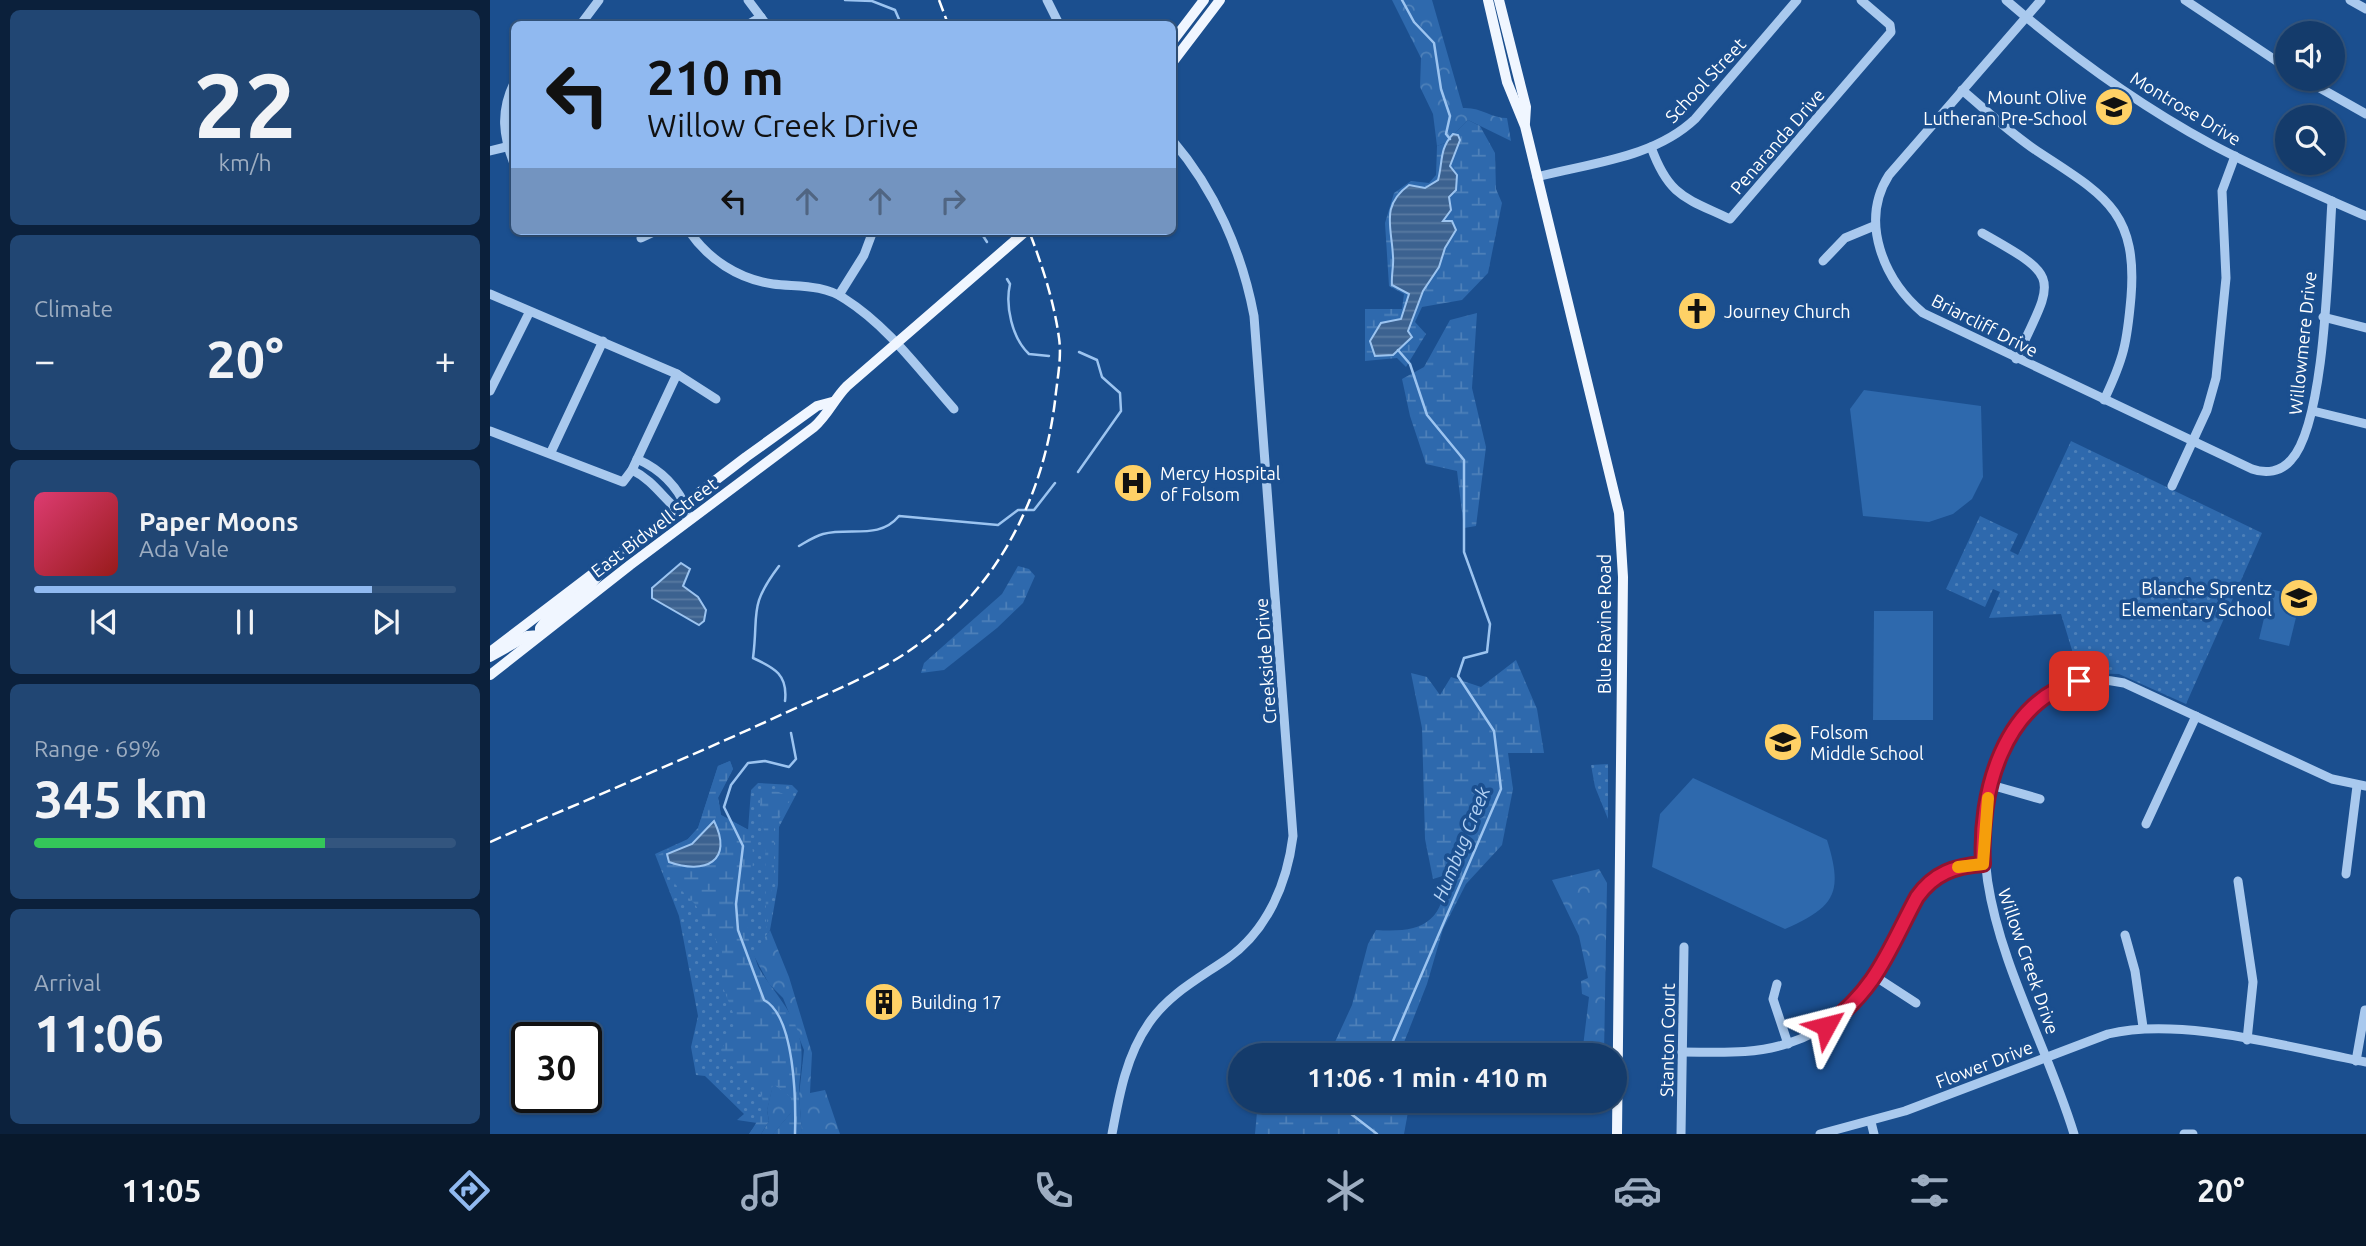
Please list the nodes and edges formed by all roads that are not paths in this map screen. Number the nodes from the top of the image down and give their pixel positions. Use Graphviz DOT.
graph roads {
  1 [pos="598,0"];
  2 [pos="748,0"];
  3 [pos="1047,0"];
  4 [pos="1204,0"];
  5 [pos="1220,0"];
  6 [pos="1488,0"];
  7 [pos="1499,0"];
  8 [pos="1797,0"];
  9 [pos="1861,0"];
  10 [pos="2006,0"];
  11 [pos="2041,0"];
  12 [pos="2185,0"];
  13 [pos="2350,0"];
  14 [pos="2366,9"];
  15 [pos="2026,17"];
  16 [pos="583,21"];
  17 [pos="763,21"];
  18 [pos="1058,21"];
  19 [pos="1176,37"];
  20 [pos="1497,44"];
  21 [pos="1176,58"];
  22 [pos="2275,60"];
  23 [pos="1521,87"];
  24 [pos="1962,90"];
  25 [pos="2325,91"];
  26 [pos="511,93"];
  27 [pos="2366,114"];
  28 [pos="1525,126"];
  29 [pos="1176,145"];
  30 [pos="511,146"];
  31 [pos="1651,147"];
  32 [pos="490,151"];
  33 [pos="2235,156"];
  34 [pos="1537,177"];
  35 [pos="2332,201"];
  36 [pos="2366,216"];
  37 [pos="1874,226"];
  38 [pos="1982,233"];
  39 [pos="647,235"];
  40 [pos="693,235"];
  41 [pos="872,235"];
  42 [pos="1022,235"];
  43 [pos="641,238"];
  44 [pos="1823,261"];
  45 [pos="490,294"];
  46 [pos="839,295"];
  47 [pos="529,313"];
  48 [pos="2323,317"];
  49 [pos="2366,328"];
  50 [pos="603,341"];
  51 [pos="896,343"];
  52 [pos="2016,359"];
  53 [pos="677,374"];
  54 [pos="490,391"];
  55 [pos="716,399"];
  56 [pos="2104,400"];
  57 [pos="832,402"];
  58 [pos="954,409"];
  59 [pos="2314,411"];
  60 [pos="2366,424"];
  61 [pos="490,431"];
  62 [pos="2193,441"];
  63 [pos="551,452"];
  64 [pos="637,459"];
  65 [pos="632,470"];
  66 [pos="2172,486"];
  67 [pos="686,503"];
  68 [pos="676,511"];
  69 [pos="690,519"];
  70 [pos="617,555"];
  71 [pos="540,635"];
  72 [pos="490,654"];
  73 [pos="490,675"];
  74 [pos="2196,716"];
  75 [pos="1991,785"];
  76 [pos="2361,786"];
  77 [pos="2040,799"];
  78 [pos="2146,824"];
  79 [pos="1983,864"];
  80 [pos="2346,874"];
  81 [pos="2238,881"];
  82 [pos="2125,935"];
  83 [pos="1684,947"];
  84 [pos="1877,977"];
  85 [pos="1777,984"];
  86 [pos="1916,1003"];
  87 [pos="2365,1010"];
  88 [pos="2143,1027"];
  89 [pos="2247,1040"];
  90 [pos="1788,1044"];
  91 [pos="1682,1052"];
  92 [pos="2046,1058"];
  93 [pos="2361,1061"];
  94 [pos="1871,1122"];
  95 [pos="1112,1134"];
  96 [pos="1616,1134"];
  97 [pos="1681,1134"];
  98 [pos="1820,1134"];
  99 [pos="1874,1134"];
  100 [pos="2074,1134"];
  101 [pos="2184,1134"];
  102 [pos="2193,1134"];
  1 -- 16 [label="street"];
  2 -- 17 [label="street"];
  3 -- 18 [label="street"];
  4 -- 19 [label="main road"];
  5 -- 21 [label="main road"];
  6 -- 20 [label="main road, Blue Ravine Road"];
  7 -- 23 [label="main road, Blue Ravine Road"];
  8 -- 31 [label="street, School Street"];
  9 -- 31 [label="street, Penaranda Drive"];
  10 -- 15 [label="street, Montrose Drive"];
  11 -- 15 [label="street"];
  12 -- 22 [label="street"];
  13 -- 14 [label="street"];
  15 -- 24 [label="street"];
  15 -- 33 [label="street, Montrose Drive"];
  20 -- 23 [label="main road"];
  20 -- 28 [label="main road, Blue Ravine Road"];
  23 -- 28 [label="main road, Blue Ravine Road"];
  24 -- 37 [label="street"];
  24 -- 56 [label="street"];
  25 -- 27 [label="street"];
  26 -- 30 [label="street"];
  28 -- 34 [label="main road, Blue Ravine Road"];
  29 -- 95 [label="street, Creekside Drive"];
  30 -- 32 [label="street"];
  31 -- 34 [label="street, School Street"];
  33 -- 35 [label="street, Montrose Drive"];
  33 -- 62 [label="street"];
  34 -- 96 [label="main road, Blue Ravine Road"];
  35 -- 36 [label="street, Montrose Drive"];
  35 -- 48 [label="street, Willowmere Drive"];
  37 -- 44 [label="street"];
  37 -- 52 [label="street, Briarcliff Drive"];
  38 -- 52 [label="street"];
  39 -- 43 [label="street"];
  40 -- 46 [label="street"];
  41 -- 46 [label="street"];
  42 -- 51 [label="main road, East Bidwell Street"];
  45 -- 47 [label="street"];
  46 -- 51 [label="street"];
  47 -- 50 [label="street"];
  47 -- 54 [label="street"];
  48 -- 49 [label="street"];
  48 -- 59 [label="street, Willowmere Drive"];
  50 -- 53 [label="street"];
  50 -- 63 [label="street"];
  51 -- 57 [label="main road, East Bidwell Street"];
  51 -- 58 [label="street"];
  52 -- 56 [label="street, Briarcliff Drive"];
  53 -- 55 [label="street"];
  53 -- 64 [label="street"];
  56 -- 62 [label="street, Briarcliff Drive"];
  57 -- 67 [label="main road, East Bidwell Street"];
  57 -- 69 [label="main road, East Bidwell Street"];
  59 -- 60 [label="street"];
  59 -- 62 [label="street, Willowmere Drive"];
  61 -- 63 [label="street"];
  62 -- 66 [label="street"];
  63 -- 65 [label="street"];
  64 -- 65 [label="street"];
  64 -- 67 [label="street"];
  65 -- 68 [label="street"];
  67 -- 68 [label="main road, East Bidwell Street"];
  67 -- 69 [label="street"];
  68 -- 69 [label="street"];
  68 -- 70 [label="main road, East Bidwell Street"];
  69 -- 71 [label="main road, East Bidwell Street"];
  70 -- 71 [label="main road"];
  70 -- 72 [label="main road, East Bidwell Street"];
  71 -- 72 [label="main road"];
  71 -- 73 [label="main road, East Bidwell Street"];
  74 -- 75 [label="street, Willow Creek Drive"];
  74 -- 76 [label="street, Willow Creek Drive"];
  74 -- 78 [label="street"];
  75 -- 77 [label="street"];
  75 -- 79 [label="street, Willow Creek Drive"];
  76 -- 80 [label="street"];
  79 -- 84 [label="street"];
  79 -- 92 [label="street, Willow Creek Drive"];
  81 -- 89 [label="street"];
  82 -- 88 [label="street"];
  83 -- 91 [label="street, Stanton Court"];
  84 -- 86 [label="street"];
  84 -- 90 [label="street"];
  85 -- 90 [label="street"];
  87 -- 93 [label="street"];
  88 -- 89 [label="street, Flower Drive"];
  88 -- 92 [label="street, Flower Drive"];
  89 -- 93 [label="street, Flower Drive"];
  90 -- 91 [label="street"];
  91 -- 97 [label="street, Stanton Court"];
  92 -- 94 [label="street, Flower Drive"];
  92 -- 100 [label="street, Willow Creek Drive"];
  94 -- 98 [label="street, Flower Drive"];
  94 -- 99 [label="street"];
  101 -- 102 [label="street"];
}
